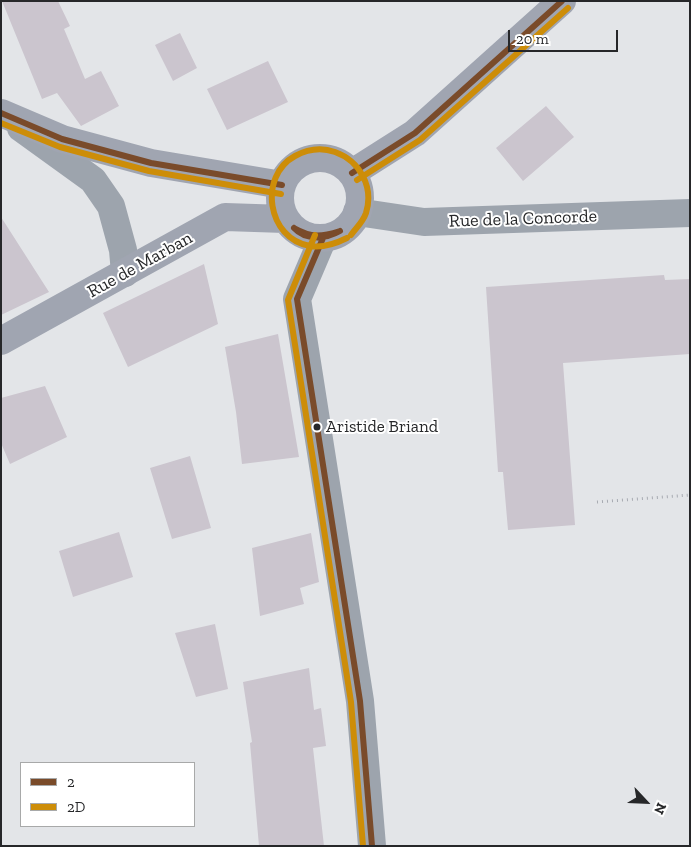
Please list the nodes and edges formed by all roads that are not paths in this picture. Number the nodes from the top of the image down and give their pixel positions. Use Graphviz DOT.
graph roads {
  1 [pos="562,1"];
  2 [pos="1,114"];
  3 [pos="352,174"];
  4 [pos="282,185"];
  5 [pos="357,212"];
  6 [pos="690,213"];
  7 [pos="285,219"];
  8 [pos="323,238"];
  9 [pos="125,273"];
  10 [pos="1,341"];
  11 [pos="372,846"];
  1 -- 3 [label="main road"];
  2 -- 4 [label="main road"];
  2 -- 9 [label="street"];
  3 -- 4 [label="main road"];
  3 -- 5 [label="main road"];
  4 -- 7 [label="main road"];
  5 -- 6 [label="street, Rue de la Concorde"];
  5 -- 8 [label="main road"];
  7 -- 8 [label="main road"];
  7 -- 9 [label="main road, Rue de Marban"];
  8 -- 11 [label="street"];
  9 -- 10 [label="main road, Rue de Marban"];
}
